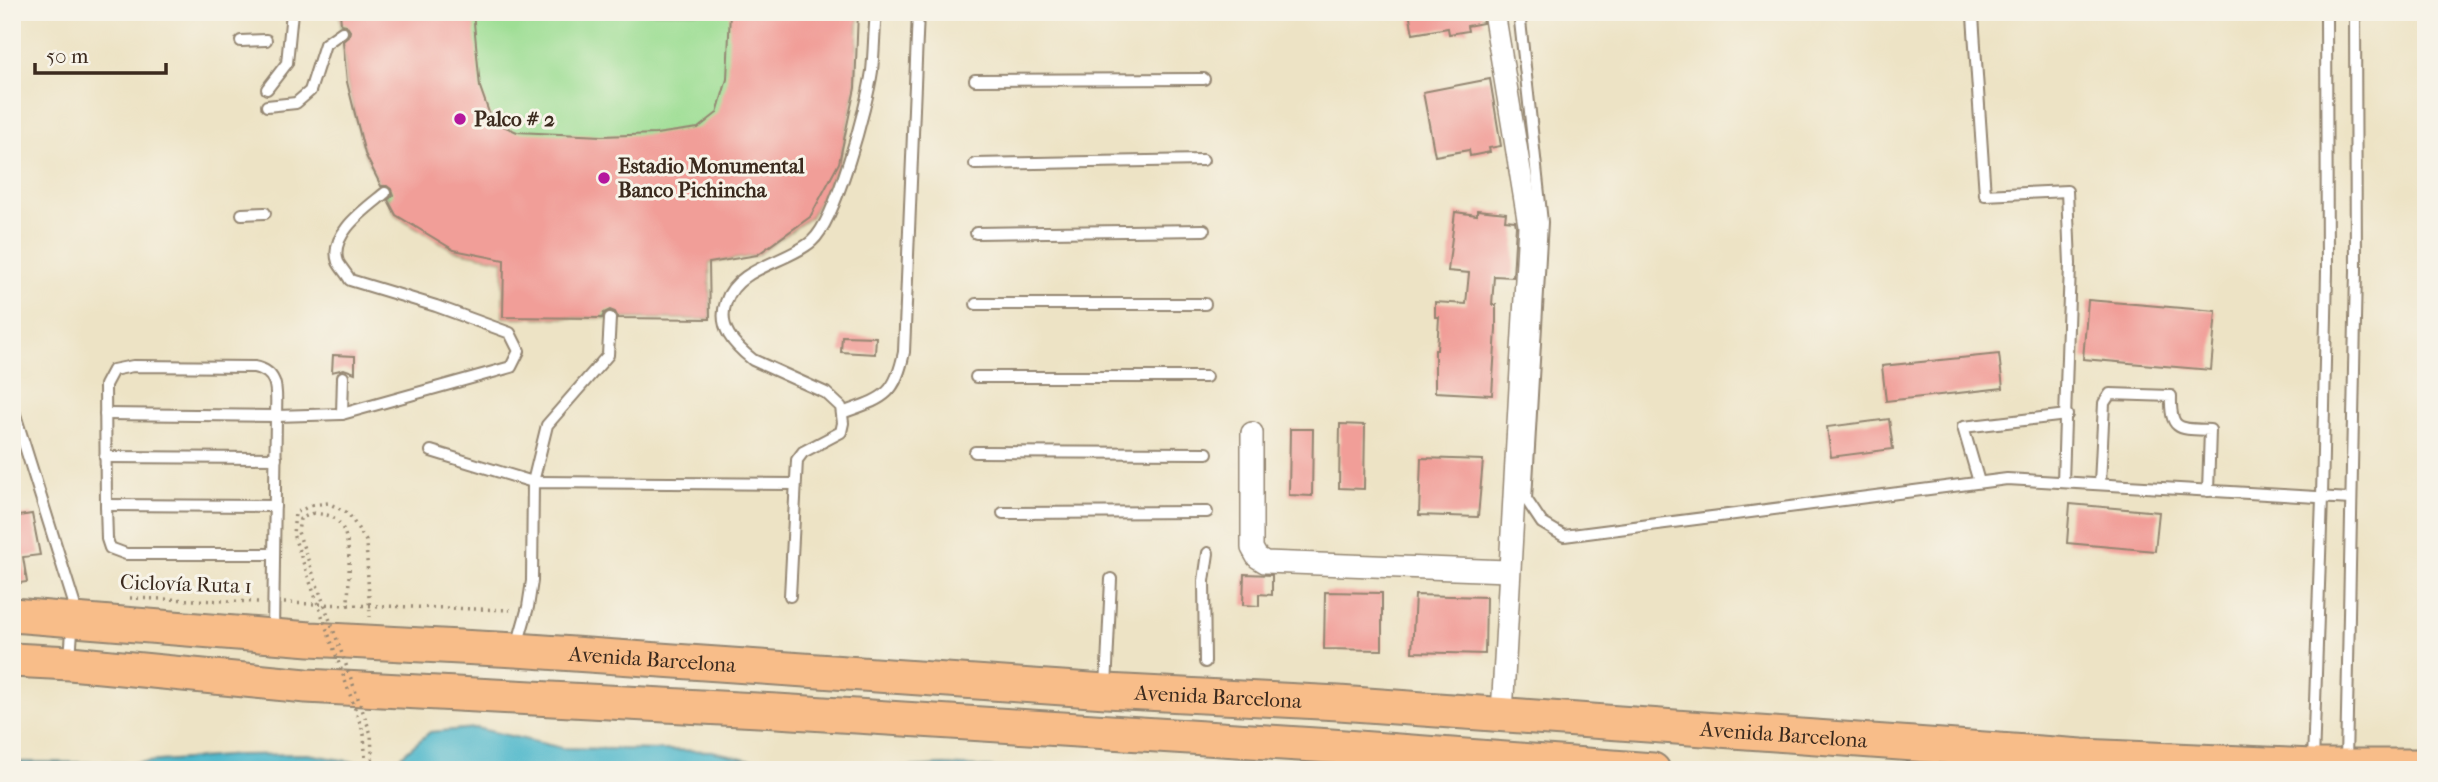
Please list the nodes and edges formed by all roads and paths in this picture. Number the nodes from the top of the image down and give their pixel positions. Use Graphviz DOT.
graph roads {
  1 [pos="292,12"];
  2 [pos="876,12"];
  3 [pos="918,12"];
  4 [pos="1494,12"];
  5 [pos="1519,12"];
  6 [pos="2326,12"];
  7 [pos="2355,12"];
  8 [pos="1973,16"];
  9 [pos="342,32"];
  10 [pos="266,40"];
  11 [pos="241,41"];
  12 [pos="1204,79"];
  13 [pos="975,80"];
  14 [pos="267,89"];
  15 [pos="267,106"];
  16 [pos="1203,160"];
  17 [pos="975,164"];
  18 [pos="384,193"];
  19 [pos="265,213"];
  20 [pos="242,214"];
  21 [pos="1204,230"];
  22 [pos="976,233"];
  23 [pos="976,304"];
  24 [pos="1205,304"];
  25 [pos="610,318"];
  26 [pos="343,377"];
  27 [pos="976,377"];
  28 [pos="1206,377"];
  29 [pos="12,405"];
  30 [pos="842,413"];
  31 [pos="105,414"];
  32 [pos="342,414"];
  33 [pos="2067,415"];
  34 [pos="276,416"];
  35 [pos="1252,433"];
  36 [pos="431,451"];
  37 [pos="975,452"];
  38 [pos="1207,453"];
  39 [pos="105,457"];
  40 [pos="276,458"];
  41 [pos="533,482"];
  42 [pos="1979,482"];
  43 [pos="2063,482"];
  44 [pos="796,484"];
  45 [pos="2100,484"];
  46 [pos="2208,491"];
  47 [pos="2322,497"];
  48 [pos="2351,499"];
  49 [pos="106,505"];
  50 [pos="275,506"];
  51 [pos="1207,512"];
  52 [pos="1003,513"];
  53 [pos="274,554"];
  54 [pos="1208,554"];
  55 [pos="1508,571"];
  56 [pos="1111,579"];
  57 [pos="790,596"];
  58 [pos="121,597"];
  59 [pos="272,602"];
  60 [pos="348,605"];
  61 [pos="371,606"];
  62 [pos="510,610"];
  63 [pos="12,615"];
  64 [pos="74,619"];
  65 [pos="370,619"];
  66 [pos="261,634"];
  67 [pos="310,639"];
  68 [pos="516,650"];
  69 [pos="560,653"];
  70 [pos="12,660"];
  71 [pos="1205,662"];
  72 [pos="69,663"];
  73 [pos="784,668"];
  74 [pos="820,672"];
  75 [pos="245,679"];
  76 [pos="306,686"];
  77 [pos="1106,691"];
  78 [pos="510,697"];
  79 [pos="550,699"];
  80 [pos="1286,701"];
  81 [pos="1339,703"];
  82 [pos="777,711"];
  83 [pos="818,714"];
  84 [pos="1502,714"];
  85 [pos="1280,744"];
  86 [pos="1331,746"];
  87 [pos="2426,766"];
  88 [pos="2313,768"];
  89 [pos="2346,768"];
  90 [pos="366,770"];
  91 [pos="373,770"];
  92 [pos="1653,770"];
  1 -- 14 [label="lane"];
  2 -- 30 [label="lane"];
  3 -- 30 [label="lane"];
  4 -- 55 [label="street"];
  5 -- 42 [label="lane"];
  6 -- 47 [label="lane"];
  7 -- 48 [label="lane"];
  8 -- 33 [label="lane"];
  9 -- 15 [label="lane"];
  10 -- 11 [label="lane"];
  12 -- 13 [label="lane"];
  16 -- 17 [label="lane"];
  18 -- 32 [label="lane"];
  19 -- 20 [label="lane"];
  21 -- 22 [label="lane"];
  23 -- 24 [label="lane"];
  25 -- 41 [label="lane"];
  26 -- 32 [label="lane"];
  27 -- 28 [label="lane"];
  29 -- 64 [label="lane"];
  30 -- 44 [label="lane"];
  31 -- 34 [label="lane"];
  31 -- 34 [label="lane"];
  31 -- 39 [label="lane"];
  32 -- 34 [label="lane"];
  33 -- 42 [label="lane"];
  33 -- 43 [label="lane"];
  34 -- 40 [label="lane"];
  35 -- 55 [label="street"];
  36 -- 41 [label="lane"];
  37 -- 38 [label="lane"];
  39 -- 40 [label="lane"];
  39 -- 49 [label="lane"];
  40 -- 50 [label="lane"];
  41 -- 44 [label="lane"];
  41 -- 68 [label="lane"];
  42 -- 43 [label="lane"];
  43 -- 45 [label="lane"];
  44 -- 57 [label="lane"];
  45 -- 46 [label="lane"];
  45 -- 46 [label="lane"];
  46 -- 47 [label="lane"];
  47 -- 48 [label="lane"];
  47 -- 88 [label="lane"];
  48 -- 89 [label="lane"];
  49 -- 50 [label="lane"];
  49 -- 53 [label="lane"];
  50 -- 53 [label="lane"];
  51 -- 52 [label="lane"];
  53 -- 59 [label="lane"];
  54 -- 71 [label="lane"];
  55 -- 84 [label="street"];
  56 -- 77 [label="lane"];
  58 -- 59 [label="path, Ciclovía Ruta 1"];
  59 -- 60 [label="path, Ciclovía Ruta 1"];
  59 -- 66 [label="lane"];
  60 -- 61 [label="path, Ciclovía Ruta 1"];
  60 -- 91 [label="path, bridge"];
  61 -- 62 [label="path, Ciclovía Ruta 1"];
  61 -- 65 [label="path"];
  61 -- 90 [label="path, bridge"];
  63 -- 64 [label="main road, Avenida Barcelona"];
  64 -- 66 [label="main road, Avenida Barcelona"];
  64 -- 72 [label="lane"];
  66 -- 67 [label="main road, Avenida Barcelona"];
  66 -- 75 [label="main road"];
  67 -- 68 [label="main road, Avenida Barcelona"];
  67 -- 76 [label="main road"];
  68 -- 69 [label="main road, Avenida Barcelona"];
  68 -- 78 [label="main road"];
  69 -- 73 [label="main road, Avenida Barcelona"];
  69 -- 79 [label="main road"];
  70 -- 72 [label="main road, Avenida Barcelona"];
  72 -- 75 [label="main road, Avenida Barcelona"];
  73 -- 74 [label="main road, Avenida Barcelona"];
  73 -- 82 [label="main road"];
  74 -- 77 [label="main road, Avenida Barcelona"];
  74 -- 83 [label="main road"];
  75 -- 76 [label="main road, Avenida Barcelona"];
  76 -- 78 [label="main road, Avenida Barcelona"];
  77 -- 80 [label="main road, Avenida Barcelona"];
  78 -- 79 [label="main road, Avenida Barcelona"];
  79 -- 82 [label="main road, Avenida Barcelona"];
  80 -- 81 [label="main road, Avenida Barcelona"];
  80 -- 85 [label="main road"];
  81 -- 84 [label="main road, Avenida Barcelona"];
  81 -- 86 [label="main road"];
  82 -- 83 [label="main road, Avenida Barcelona"];
  83 -- 85 [label="main road, Avenida Barcelona"];
  84 -- 88 [label="main road, Avenida Barcelona"];
  85 -- 86 [label="main road, Avenida Barcelona"];
  86 -- 92 [label="main road, Avenida Barcelona"];
  87 -- 89 [label="main road, Avenida Barcelona"];
  88 -- 89 [label="main road, Avenida Barcelona"];
}
